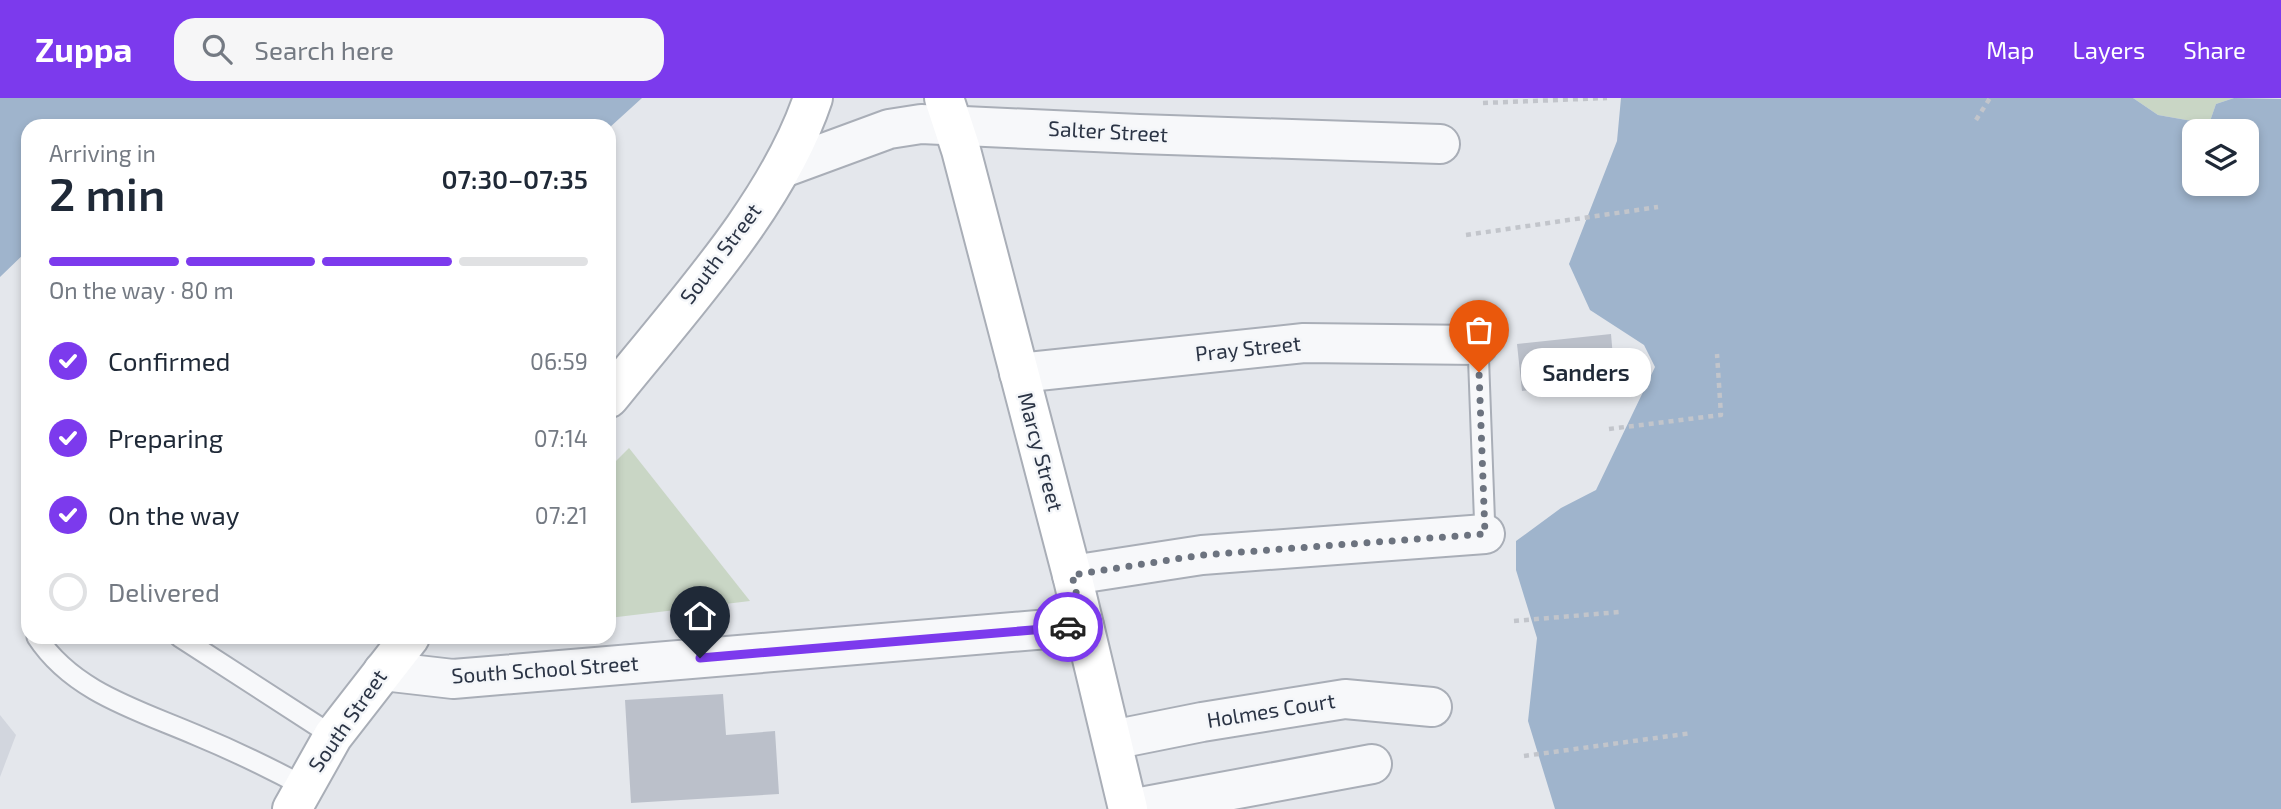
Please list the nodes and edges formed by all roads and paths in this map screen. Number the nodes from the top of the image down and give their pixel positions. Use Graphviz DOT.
graph roads {
  1 [pos="813,98"];
  2 [pos="1607,98"];
  3 [pos="1990,98"];
  4 [pos="1483,103"];
  5 [pos="949,111"];
  6 [pos="1976,120"];
  7 [pos="1440,144"];
  8 [pos="783,167"];
  9 [pos="1658,207"];
  10 [pos="1466,235"];
  11 [pos="1478,345"];
  12 [pos="1717,354"];
  13 [pos="1019,373"];
  14 [pos="616,389"];
  15 [pos="1609,429"];
  16 [pos="1485,534"];
  17 [pos="1072,575"];
  18 [pos="1619,612"];
  19 [pos="1514,621"];
  20 [pos="1084,626"];
  21 [pos="42,644"];
  22 [pos="191,644"];
  23 [pos="404,644"];
  24 [pos="383,671"];
  25 [pos="1432,707"];
  26 [pos="1692,733"];
  27 [pos="333,736"];
  28 [pos="1112,740"];
  29 [pos="1524,756"];
  30 [pos="1371,764"];
  31 [pos="298,798"];
  32 [pos="1129,809"];
  1 -- 8 [label="main road, South Street"];
  2 -- 4 [label="path"];
  3 -- 6 [label="path"];
  5 -- 7 [label="street, Salter Street"];
  5 -- 8 [label="street, Salter Street"];
  5 -- 13 [label="main road, Marcy Street"];
  8 -- 14 [label="main road, South Street"];
  9 -- 10 [label="path"];
  11 -- 13 [label="street, Pray Street"];
  11 -- 16 [label="lane"];
  12 -- 15 [label="path"];
  13 -- 17 [label="main road, Marcy Street"];
  16 -- 17 [label="street"];
  17 -- 20 [label="main road, Marcy Street"];
  18 -- 19 [label="path"];
  20 -- 24 [label="street, South School Street"];
  20 -- 28 [label="main road, Marcy Street"];
  21 -- 31 [label="lane"];
  22 -- 27 [label="lane"];
  23 -- 24 [label="main road, South Street"];
  24 -- 27 [label="main road, South Street"];
  25 -- 28 [label="street, Holmes Court"];
  26 -- 29 [label="path"];
  27 -- 31 [label="main road, South Street"];
  28 -- 32 [label="main road, Marcy Street"];
  30 -- 32 [label="street"];
}
